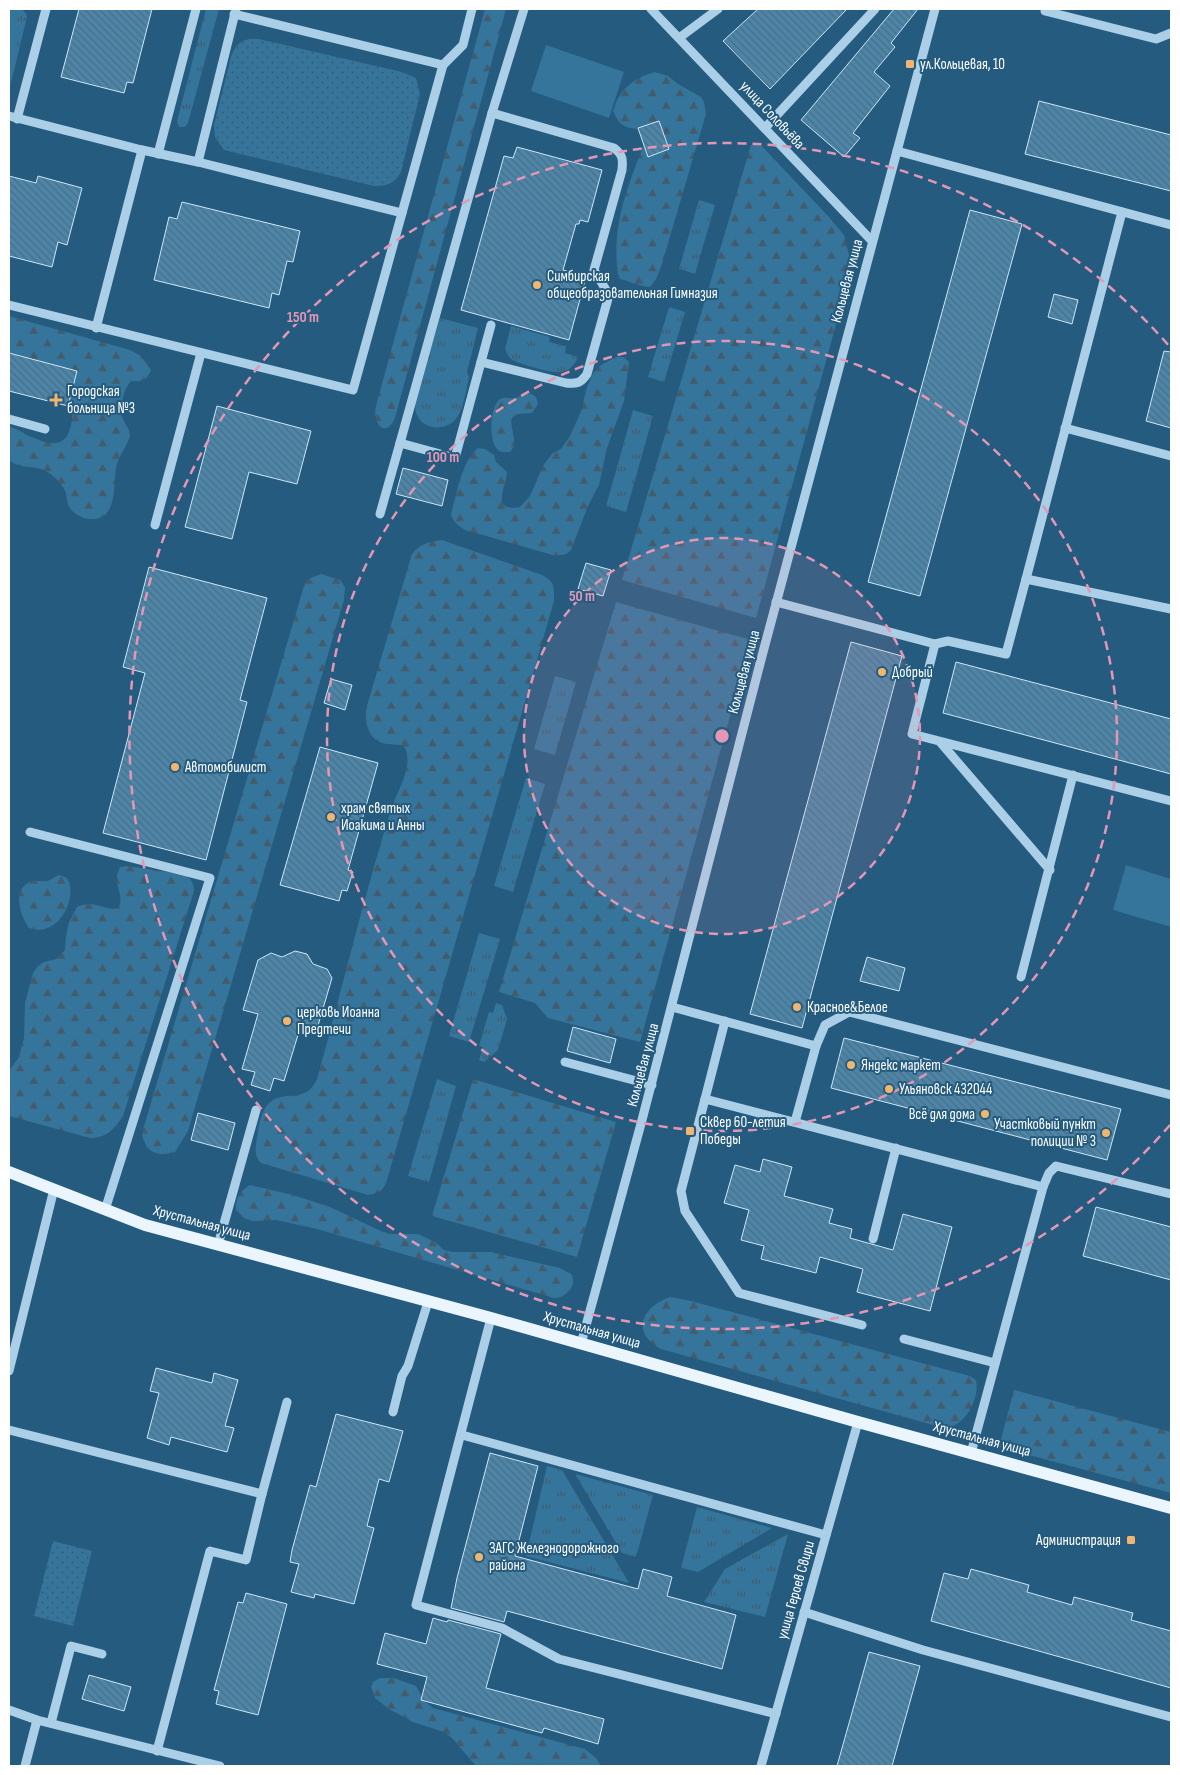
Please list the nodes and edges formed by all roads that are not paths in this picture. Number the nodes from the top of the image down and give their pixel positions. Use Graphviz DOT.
graph roads {
  1 [pos="46,9"];
  2 [pos="196,9"];
  3 [pos="472,9"];
  4 [pos="524,9"];
  5 [pos="651,9"];
  6 [pos="718,9"];
  7 [pos="875,9"];
  8 [pos="936,9"];
  9 [pos="1046,9"];
  10 [pos="235,11"];
  11 [pos="1171,33"];
  12 [pos="679,38"];
  13 [pos="443,65"];
  14 [pos="492,113"];
  15 [pos="13,117"];
  16 [pos="765,128"];
  17 [pos="142,150"];
  18 [pos="897,150"];
  19 [pos="158,154"];
  20 [pos="198,162"];
  21 [pos="1122,212"];
  22 [pos="402,213"];
  23 [pos="1171,225"];
  24 [pos="872,241"];
  25 [pos="9,305"];
  26 [pos="491,326"];
  27 [pos="96,328"];
  28 [pos="201,353"];
  29 [pos="481,362"];
  30 [pos="9,419"];
  31 [pos="45,428"];
  32 [pos="1066,428"];
  33 [pos="400,443"];
  34 [pos="1171,456"];
  35 [pos="380,514"];
  36 [pos="155,525"];
  37 [pos="1026,579"];
  38 [pos="776,602"];
  39 [pos="1171,609"];
  40 [pos="935,644"];
  41 [pos="941,742"];
  42 [pos="1073,775"];
  43 [pos="1171,802"];
  44 [pos="30,832"];
  45 [pos="1050,870"];
  46 [pos="1021,977"];
  47 [pos="672,1007"];
  48 [pos="725,1021"];
  49 [pos="816,1046"];
  50 [pos="565,1062"];
  51 [pos="652,1085"];
  52 [pos="1171,1095"];
  53 [pos="704,1099"];
  54 [pos="256,1110"];
  55 [pos="795,1122"];
  56 [pos="896,1148"];
  57 [pos="9,1172"];
  58 [pos="1043,1187"];
  59 [pos="54,1189"];
  60 [pos="1171,1194"];
  61 [pos="105,1210"];
  62 [pos="873,1239"];
  63 [pos="218,1245"];
  64 [pos="428,1302"];
  65 [pos="492,1318"];
  66 [pos="862,1325"];
  67 [pos="904,1339"];
  68 [pos="581,1344"];
  69 [pos="995,1363"];
  70 [pos="9,1371"];
  71 [pos="287,1402"];
  72 [pos="393,1412"];
  73 [pos="858,1422"];
  74 [pos="9,1430"];
  75 [pos="462,1435"];
  76 [pos="971,1453"];
  77 [pos="262,1494"];
  78 [pos="1171,1508"];
  79 [pos="826,1535"];
  80 [pos="804,1612"];
  81 [pos="102,1654"];
  82 [pos="9,1710"];
  83 [pos="776,1714"];
  84 [pos="1171,1717"];
  85 [pos="37,1720"];
  86 [pos="51,1723"];
  87 [pos="157,1751"];
  88 [pos="25,1766"];
  89 [pos="220,1766"];
  90 [pos="761,1766"];
  1 -- 15 [label="street"];
  2 -- 19 [label="street"];
  3 -- 13 [label="street"];
  4 -- 14 [label="street"];
  5 -- 12 [label="street, улица Соловьёва"];
  6 -- 12 [label="street"];
  7 -- 16 [label="street"];
  8 -- 18 [label="street, Кольцевая улица"];
  9 -- 11 [label="street"];
  10 -- 13 [label="street"];
  10 -- 20 [label="street"];
  12 -- 16 [label="street, улица Соловьёва"];
  13 -- 22 [label="street"];
  14 -- 29 [label="street"];
  14 -- 33 [label="street"];
  15 -- 17 [label="street"];
  16 -- 24 [label="street, улица Соловьёва"];
  17 -- 19 [label="street"];
  17 -- 27 [label="street"];
  18 -- 21 [label="street"];
  18 -- 24 [label="street, Кольцевая улица"];
  19 -- 20 [label="street"];
  20 -- 22 [label="street"];
  21 -- 23 [label="street"];
  21 -- 32 [label="street"];
  22 -- 28 [label="street"];
  24 -- 38 [label="street, Кольцевая улица"];
  25 -- 27 [label="street"];
  26 -- 29 [label="street"];
  27 -- 28 [label="street"];
  28 -- 36 [label="street"];
  29 -- 33 [label="street"];
  30 -- 31 [label="street"];
  32 -- 34 [label="street"];
  32 -- 37 [label="street"];
  33 -- 35 [label="street"];
  37 -- 39 [label="street"];
  37 -- 40 [label="street"];
  38 -- 40 [label="street"];
  38 -- 47 [label="street, Кольцевая улица"];
  40 -- 41 [label="street"];
  41 -- 42 [label="street"];
  41 -- 45 [label="street"];
  42 -- 43 [label="street"];
  42 -- 45 [label="street"];
  44 -- 61 [label="street"];
  45 -- 46 [label="street"];
  47 -- 48 [label="street"];
  47 -- 51 [label="street, Кольцевая улица"];
  48 -- 49 [label="street"];
  48 -- 53 [label="street"];
  49 -- 52 [label="street"];
  49 -- 55 [label="street"];
  50 -- 51 [label="street"];
  51 -- 68 [label="street, Кольцевая улица"];
  53 -- 55 [label="street"];
  53 -- 66 [label="street"];
  54 -- 63 [label="street"];
  55 -- 56 [label="street"];
  56 -- 58 [label="street"];
  56 -- 62 [label="street"];
  57 -- 59 [label="main road, Хрустальная улица"];
  58 -- 60 [label="street"];
  58 -- 69 [label="street"];
  59 -- 61 [label="main road, Хрустальная улица"];
  59 -- 70 [label="street"];
  61 -- 63 [label="main road, Хрустальная улица"];
  63 -- 64 [label="main road, Хрустальная улица"];
  64 -- 65 [label="main road, Хрустальная улица"];
  64 -- 72 [label="street"];
  65 -- 68 [label="main road, Хрустальная улица"];
  65 -- 75 [label="street"];
  67 -- 69 [label="street"];
  68 -- 73 [label="main road, Хрустальная улица"];
  69 -- 76 [label="street"];
  71 -- 77 [label="street"];
  73 -- 76 [label="main road, Хрустальная улица"];
  73 -- 79 [label="street, улица Героев Свири"];
  74 -- 77 [label="street"];
  75 -- 79 [label="street"];
  75 -- 83 [label="street"];
  76 -- 78 [label="main road, Хрустальная улица"];
  77 -- 87 [label="street"];
  79 -- 80 [label="street, улица Героев Свири"];
  80 -- 83 [label="street, улица Героев Свири"];
  80 -- 84 [label="street"];
  81 -- 86 [label="street"];
  82 -- 85 [label="street"];
  83 -- 90 [label="street, улица Героев Свири"];
  85 -- 86 [label="street"];
  85 -- 88 [label="street"];
  86 -- 87 [label="street"];
  87 -- 89 [label="street"];
}
